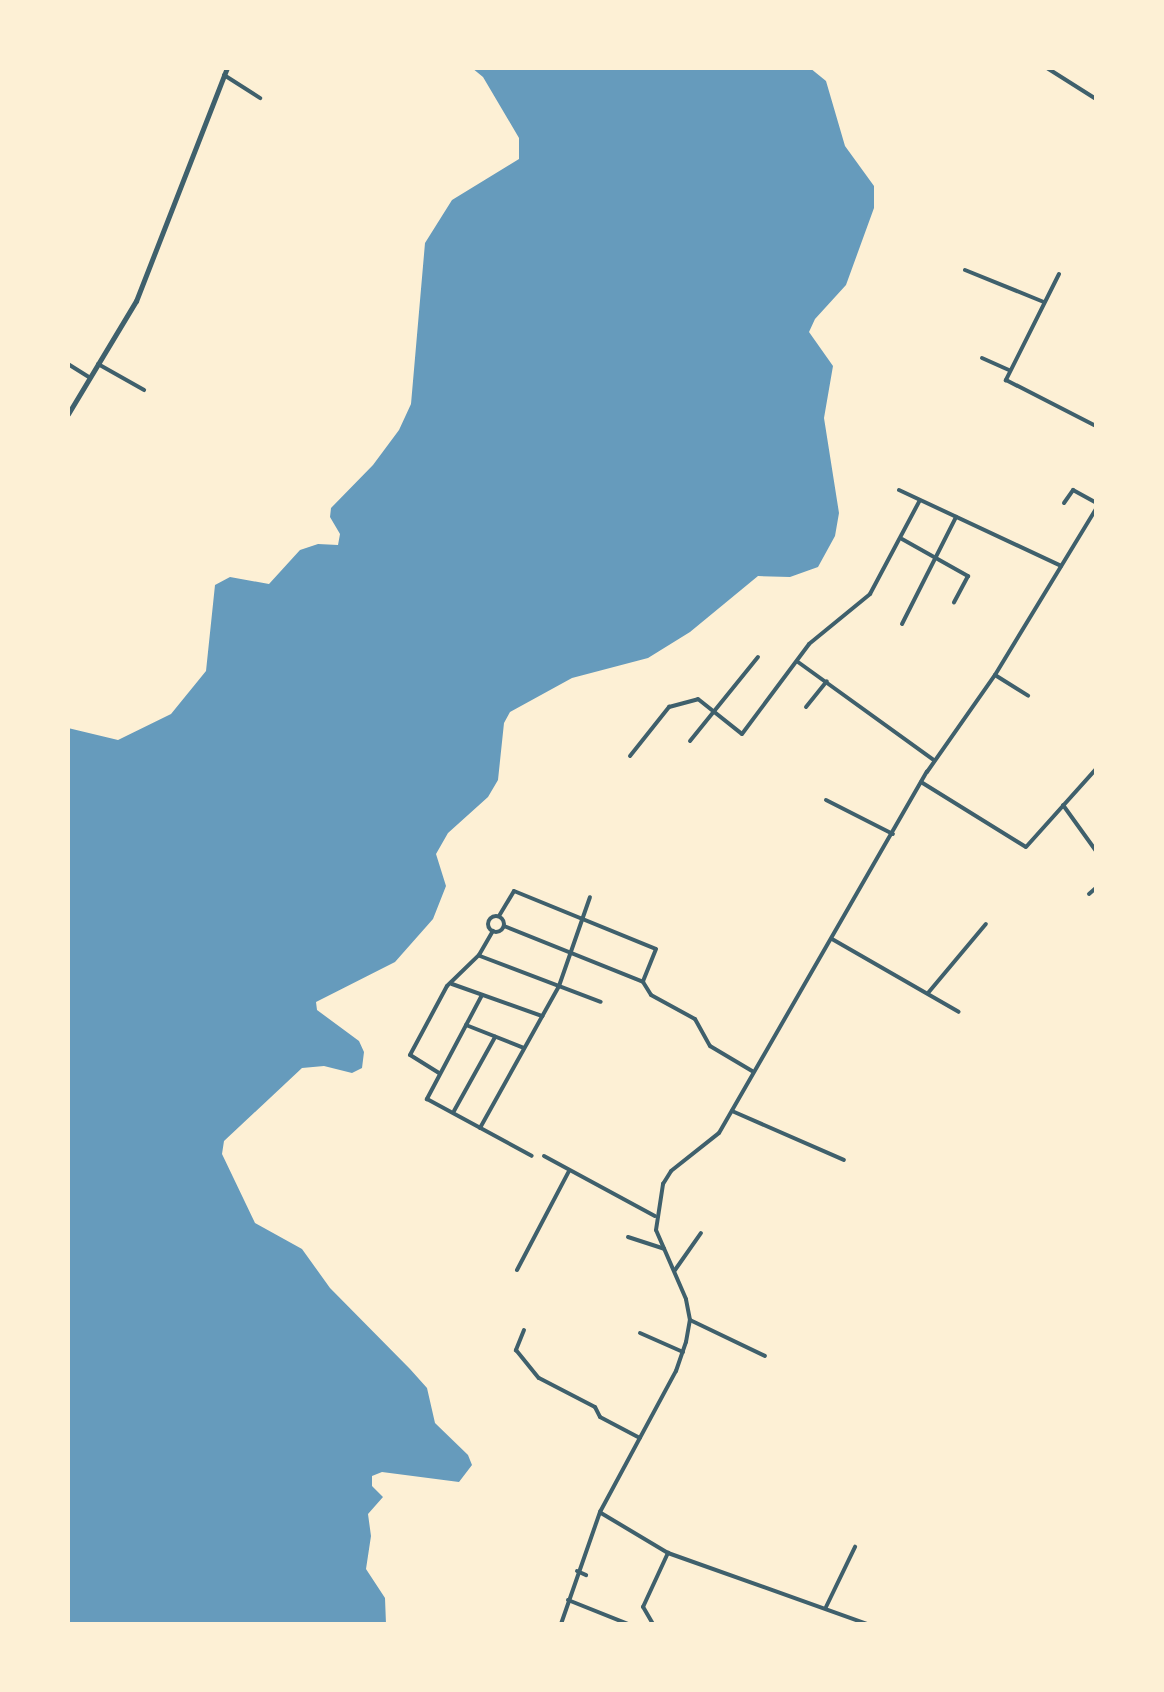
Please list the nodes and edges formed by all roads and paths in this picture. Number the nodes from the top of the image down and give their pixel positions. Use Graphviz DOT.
graph roads {
  1 [pos="1047,68"];
  2 [pos="225,71"];
  3 [pos="260,98"];
  4 [pos="1096,98"];
  5 [pos="966,270"];
  6 [pos="1059,274"];
  7 [pos="1044,302"];
  8 [pos="982,358"];
  9 [pos="68,364"];
  10 [pos="98,364"];
  11 [pos="1009,370"];
  12 [pos="90,377"];
  13 [pos="144,390"];
  14 [pos="68,414"];
  15 [pos="1096,426"];
  16 [pos="899,490"];
  17 [pos="920,500"];
  18 [pos="1064,503"];
  19 [pos="1096,506"];
  20 [pos="956,517"];
  21 [pos="902,539"];
  22 [pos="935,558"];
  23 [pos="1061,566"];
  24 [pos="954,602"];
  25 [pos="902,624"];
  26 [pos="758,657"];
  27 [pos="798,662"];
  28 [pos="995,676"];
  29 [pos="827,681"];
  30 [pos="1028,696"];
  31 [pos="806,708"];
  32 [pos="714,712"];
  33 [pos="690,741"];
  34 [pos="630,756"];
  35 [pos="934,760"];
  36 [pos="1096,769"];
  37 [pos="921,782"];
  38 [pos="826,800"];
  39 [pos="1063,805"];
  40 [pos="893,834"];
  41 [pos="1096,850"];
  42 [pos="1096,888"];
  43 [pos="1088,894"];
  44 [pos="590,896"];
  45 [pos="499,916"];
  46 [pos="584,920"];
  47 [pos="986,924"];
  48 [pos="504,926"];
  49 [pos="493,931"];
  50 [pos="832,939"];
  51 [pos="573,953"];
  52 [pos="479,956"];
  53 [pos="643,982"];
  54 [pos="452,984"];
  55 [pos="559,986"];
  56 [pos="928,992"];
  57 [pos="482,995"];
  58 [pos="601,1002"];
  59 [pos="960,1012"];
  60 [pos="542,1016"];
  61 [pos="466,1026"];
  62 [pos="495,1037"];
  63 [pos="524,1048"];
  64 [pos="754,1072"];
  65 [pos="440,1074"];
  66 [pos="732,1111"];
  67 [pos="452,1113"];
  68 [pos="480,1128"];
  69 [pos="532,1156"];
  70 [pos="544,1156"];
  71 [pos="844,1160"];
  72 [pos="569,1171"];
  73 [pos="656,1216"];
  74 [pos="701,1234"];
  75 [pos="628,1238"];
  76 [pos="664,1249"];
  77 [pos="516,1270"];
  78 [pos="675,1270"];
  79 [pos="690,1320"];
  80 [pos="524,1330"];
  81 [pos="640,1333"];
  82 [pos="683,1352"];
  83 [pos="765,1356"];
  84 [pos="640,1438"];
  85 [pos="600,1512"];
  86 [pos="855,1547"];
  87 [pos="668,1553"];
  88 [pos="577,1570"];
  89 [pos="586,1576"];
  90 [pos="568,1600"];
  91 [pos="826,1607"];
  92 [pos="561,1624"];
  93 [pos="628,1624"];
  94 [pos="653,1624"];
  95 [pos="867,1624"];
  1 -- 4 [label="street"];
  2 -- 3 [label="street"];
  2 -- 10 [label="street"];
  5 -- 7 [label="street"];
  6 -- 7 [label="street"];
  7 -- 11 [label="street"];
  8 -- 11 [label="street"];
  9 -- 12 [label="street"];
  10 -- 12 [label="street"];
  10 -- 13 [label="street"];
  11 -- 15 [label="street"];
  12 -- 14 [label="street"];
  16 -- 17 [label="street"];
  17 -- 20 [label="street"];
  17 -- 21 [label="street"];
  18 -- 19 [label="street"];
  19 -- 23 [label="street"];
  20 -- 22 [label="street"];
  20 -- 23 [label="street"];
  21 -- 22 [label="street"];
  21 -- 27 [label="street"];
  22 -- 24 [label="street"];
  22 -- 25 [label="street"];
  23 -- 28 [label="street"];
  26 -- 32 [label="street"];
  27 -- 29 [label="street"];
  27 -- 32 [label="street"];
  28 -- 30 [label="street"];
  28 -- 35 [label="street"];
  29 -- 31 [label="street"];
  29 -- 35 [label="street"];
  32 -- 33 [label="street"];
  32 -- 34 [label="street"];
  35 -- 37 [label="street"];
  36 -- 39 [label="street"];
  37 -- 39 [label="street"];
  37 -- 40 [label="street"];
  38 -- 40 [label="street"];
  39 -- 41 [label="street"];
  40 -- 50 [label="street"];
  42 -- 43 [label="street"];
  44 -- 46 [label="street"];
  45 -- 46 [label="street"];
  45 -- 48 [label="street"];
  45 -- 49 [label="street"];
  46 -- 51 [label="street"];
  46 -- 53 [label="street"];
  47 -- 56 [label="street"];
  48 -- 49 [label="street"];
  48 -- 51 [label="street"];
  49 -- 52 [label="street"];
  50 -- 56 [label="street"];
  50 -- 64 [label="street"];
  51 -- 53 [label="street"];
  51 -- 55 [label="street"];
  52 -- 54 [label="street"];
  52 -- 55 [label="street"];
  53 -- 64 [label="street"];
  54 -- 57 [label="street"];
  54 -- 65 [label="street"];
  55 -- 58 [label="street"];
  55 -- 60 [label="street"];
  56 -- 59 [label="street"];
  57 -- 60 [label="street"];
  57 -- 61 [label="street"];
  60 -- 63 [label="street"];
  61 -- 62 [label="street"];
  61 -- 65 [label="street"];
  62 -- 63 [label="street"];
  62 -- 67 [label="street"];
  63 -- 68 [label="street"];
  64 -- 66 [label="street"];
  65 -- 67 [label="street"];
  66 -- 71 [label="street"];
  66 -- 73 [label="street"];
  67 -- 68 [label="street"];
  68 -- 69 [label="street"];
  70 -- 72 [label="street"];
  72 -- 73 [label="street"];
  72 -- 77 [label="street"];
  73 -- 76 [label="street"];
  74 -- 78 [label="street"];
  75 -- 76 [label="street"];
  76 -- 78 [label="street"];
  78 -- 79 [label="street"];
  79 -- 82 [label="street"];
  79 -- 83 [label="street"];
  80 -- 84 [label="street"];
  81 -- 82 [label="street"];
  82 -- 84 [label="street"];
  84 -- 85 [label="street"];
  85 -- 87 [label="street"];
  85 -- 88 [label="street"];
  86 -- 91 [label="street"];
  87 -- 91 [label="street"];
  87 -- 94 [label="street"];
  88 -- 89 [label="street"];
  88 -- 90 [label="street"];
  90 -- 92 [label="street"];
  90 -- 93 [label="street"];
  91 -- 95 [label="street"];
}
